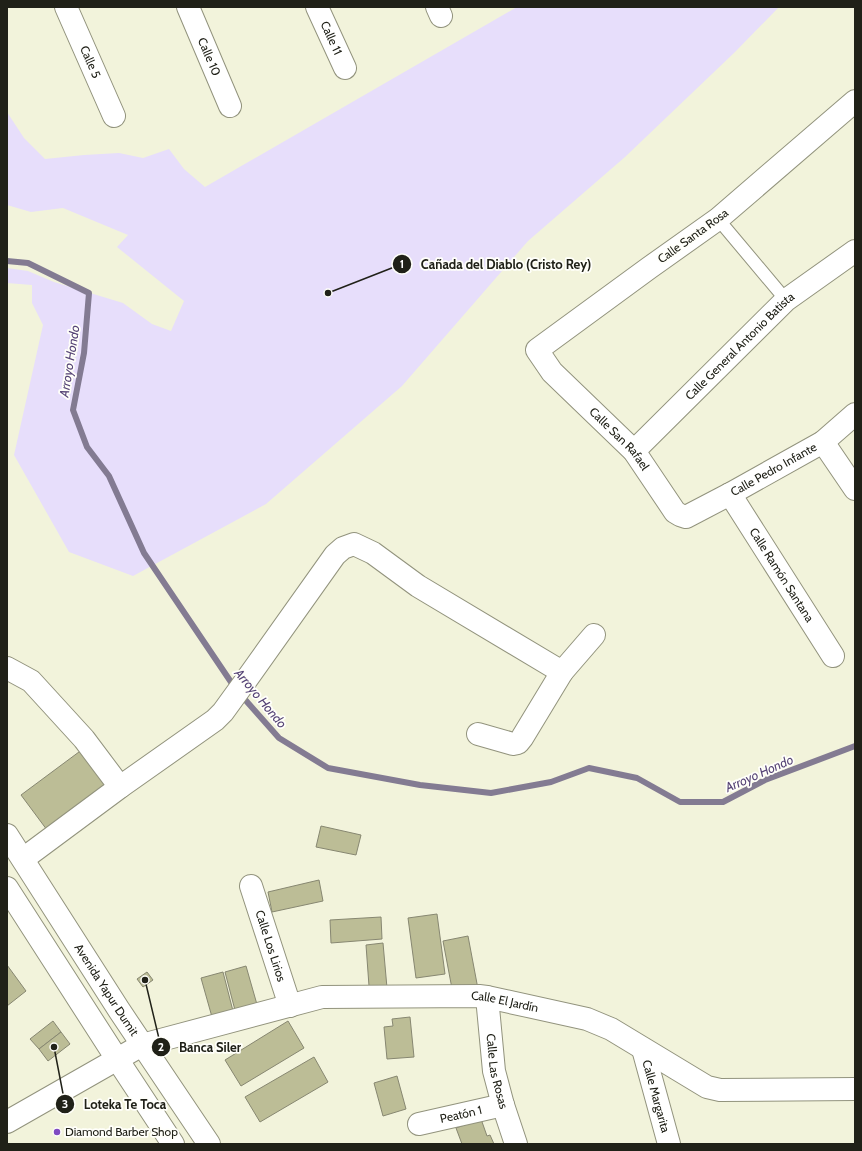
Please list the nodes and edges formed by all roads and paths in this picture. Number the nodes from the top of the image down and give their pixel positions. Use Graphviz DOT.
graph roads {
  1 [pos="66,7"];
  2 [pos="188,7"];
  3 [pos="317,7"];
  4 [pos="345,68"];
  5 [pos="855,101"];
  6 [pos="230,106"];
  7 [pos="114,116"];
  8 [pos="718,220"];
  9 [pos="855,251"];
  10 [pos="786,300"];
  11 [pos="547,364"];
  12 [pos="855,414"];
  13 [pos="823,442"];
  14 [pos="634,451"];
  15 [pos="855,488"];
  16 [pos="730,494"];
  17 [pos="686,517"];
  18 [pos="594,635"];
  19 [pos="833,656"];
  20 [pos="7,668"];
  21 [pos="562,672"];
  22 [pos="478,734"];
  23 [pos="120,787"];
  24 [pos="7,835"];
  25 [pos="23,859"];
  26 [pos="251,886"];
  27 [pos="7,888"];
  28 [pos="487,997"];
  29 [pos="290,1006"];
  30 [pos="142,1045"];
  31 [pos="643,1049"];
  32 [pos="117,1060"];
  33 [pos="855,1089"];
  34 [pos="503,1105"];
  35 [pos="7,1122"];
  36 [pos="419,1124"];
  37 [pos="173,1144"];
  38 [pos="209,1144"];
  39 [pos="516,1144"];
  40 [pos="669,1144"];
  1 -- 7 [label="street, Calle 5"];
  2 -- 6 [label="street, Calle 10"];
  3 -- 4 [label="street, Calle 11"];
  5 -- 8 [label="street, Calle Santa Rosa"];
  8 -- 10 [label="lane"];
  8 -- 11 [label="street, Calle Santa Rosa"];
  9 -- 10 [label="street, Calle General Antonio Batista"];
  10 -- 14 [label="street, Calle General Antonio Batista"];
  11 -- 14 [label="street, Calle San Rafael"];
  12 -- 13 [label="street, Calle Pedro Infante"];
  13 -- 15 [label="street"];
  13 -- 16 [label="street, Calle Pedro Infante"];
  14 -- 17 [label="street, Calle San Rafael"];
  16 -- 17 [label="street, Calle Pedro Infante"];
  16 -- 19 [label="street, Calle Ramón Santana"];
  18 -- 21 [label="street"];
  20 -- 23 [label="street"];
  21 -- 22 [label="street"];
  21 -- 23 [label="street"];
  23 -- 25 [label="street"];
  24 -- 25 [label="street, Avenida Yapur Dumit"];
  25 -- 30 [label="street, Avenida Yapur Dumit"];
  26 -- 29 [label="street, Calle Los Lirios"];
  27 -- 32 [label="street"];
  28 -- 29 [label="street, Calle El Jardín"];
  28 -- 31 [label="street, Calle El Jardín"];
  28 -- 34 [label="street, Calle Las Rosas"];
  29 -- 30 [label="street, Calle El Jardín"];
  30 -- 32 [label="street, Calle El Jardín"];
  30 -- 38 [label="street, Avenida Yapur Dumit"];
  31 -- 33 [label="street, Calle El Jardín"];
  31 -- 40 [label="street, Calle Margarita"];
  32 -- 35 [label="street, Calle El Jardín"];
  32 -- 37 [label="street"];
  34 -- 36 [label="street, Peatón 1"];
  34 -- 39 [label="street, Calle Las Rosas"];
}
